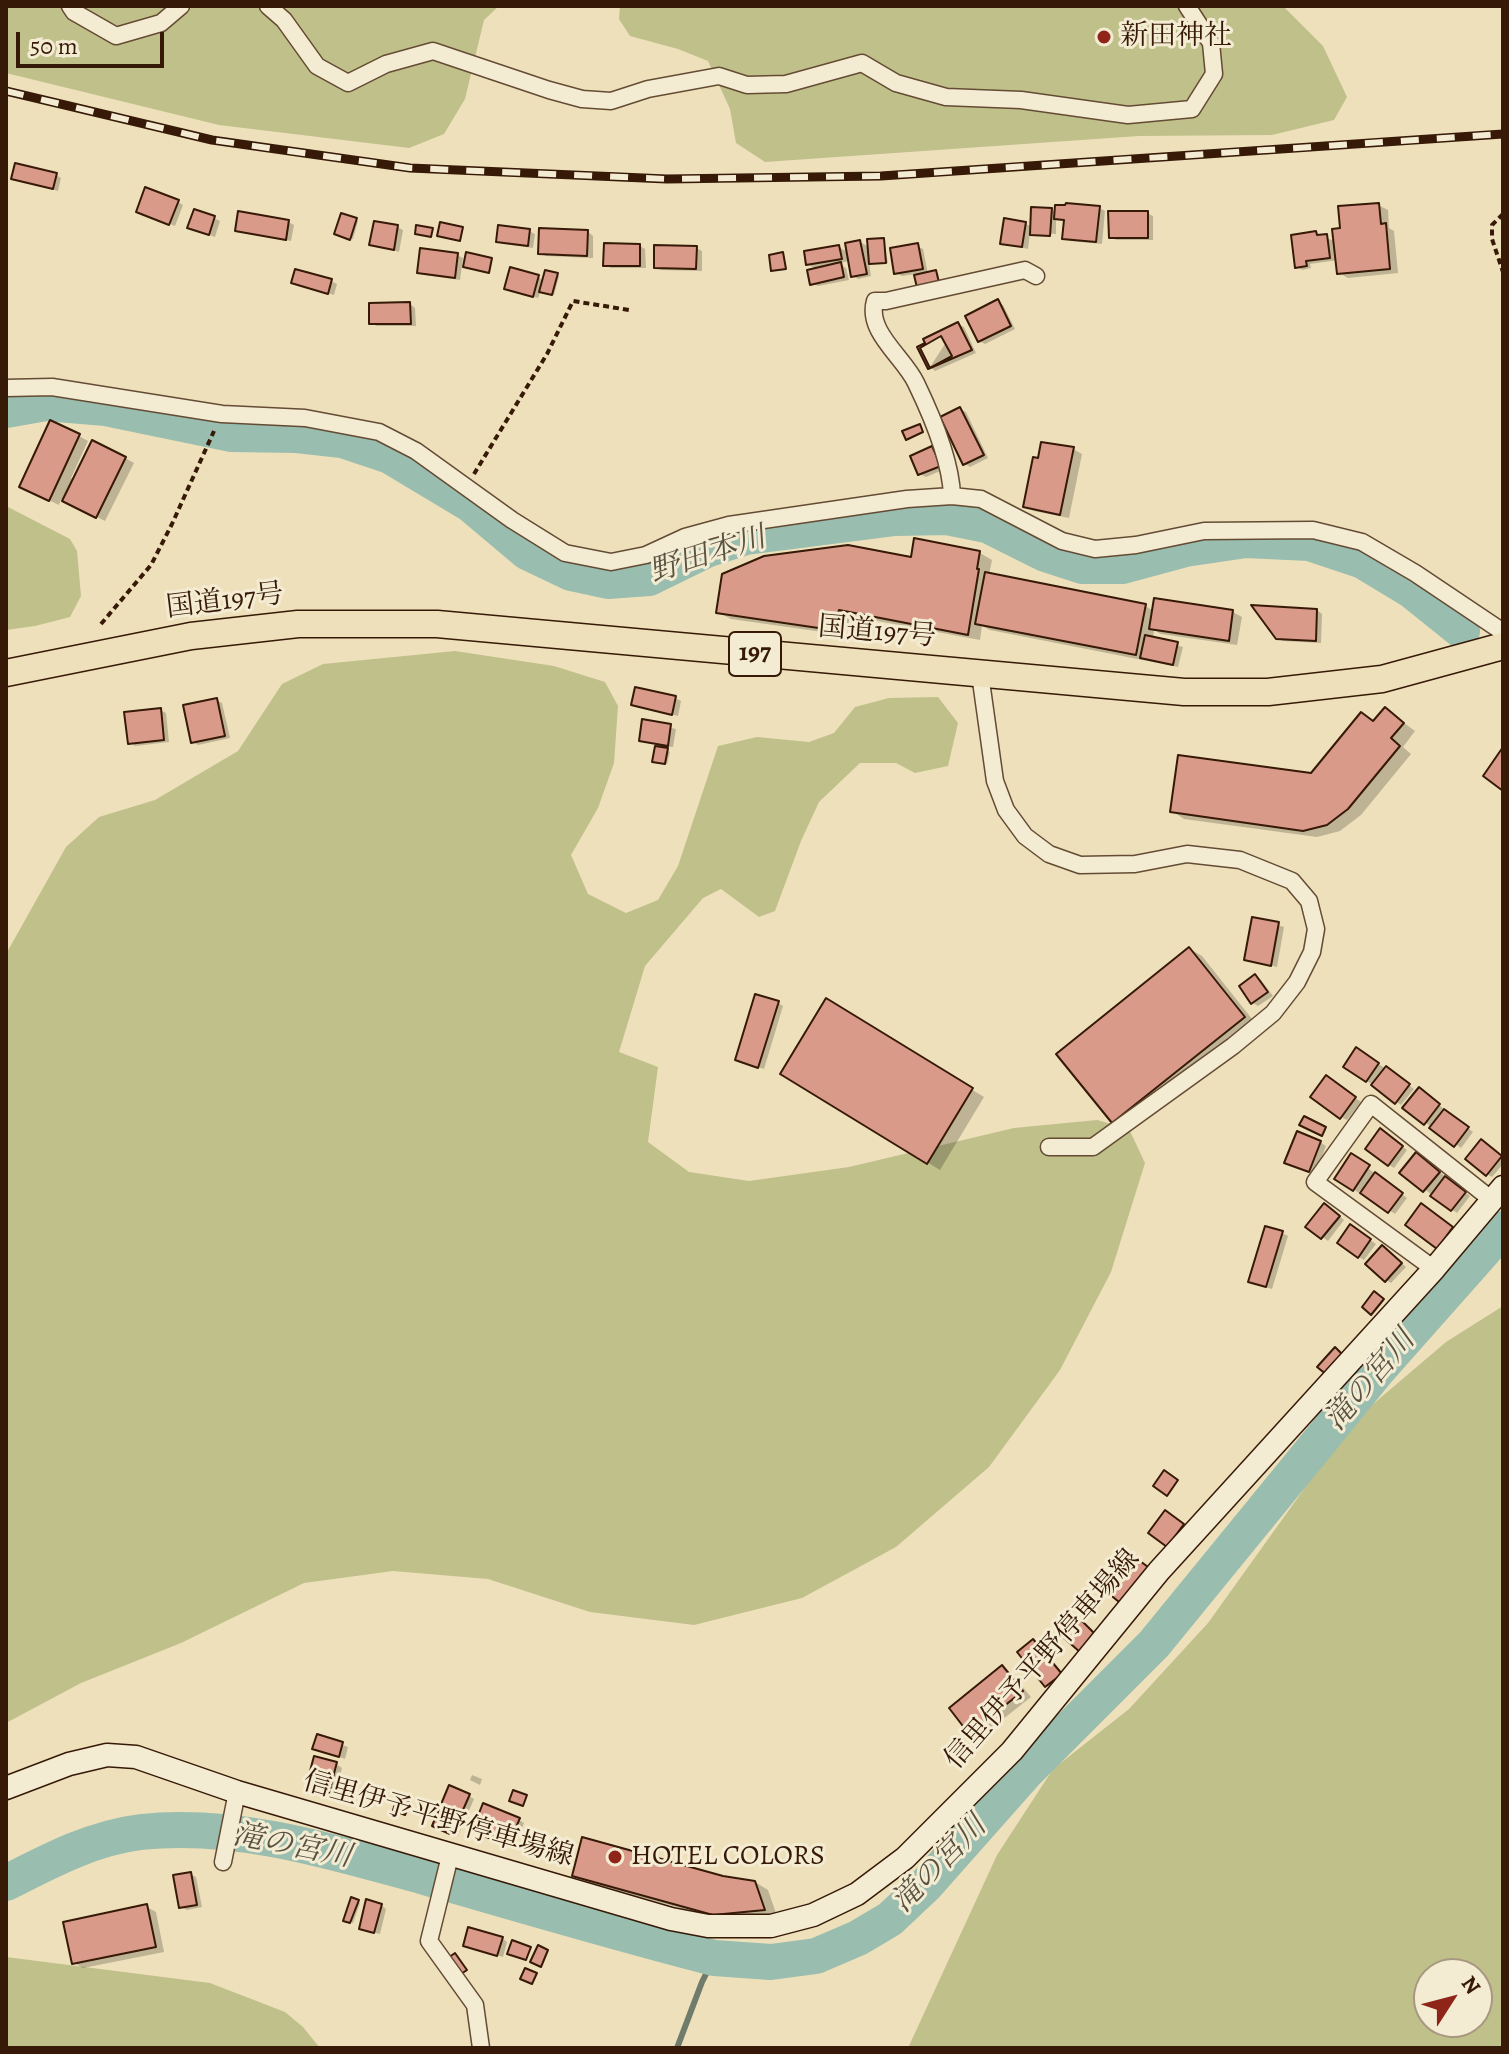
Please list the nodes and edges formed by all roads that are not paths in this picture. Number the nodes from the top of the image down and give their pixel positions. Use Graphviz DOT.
graph roads {
  1 [pos="70,6"];
  2 [pos="181,6"];
  3 [pos="268,6"];
  4 [pos="1187,6"];
  5 [pos="1036,276"];
  6 [pos="6,388"];
  7 [pos="952,496"];
  8 [pos="1503,632"];
  9 [pos="1503,646"];
  10 [pos="6,673"];
  11 [pos="980,674"];
  12 [pos="1049,1147"];
  13 [pos="1497,1193"];
  14 [pos="1434,1269"];
  15 [pos="6,1788"];
  16 [pos="234,1800"];
  17 [pos="449,1860"];
  18 [pos="223,1862"];
  19 [pos="481,2048"];
  1 -- 2 [label="street"];
  3 -- 4 [label="street"];
  5 -- 7 [label="street"];
  6 -- 7 [label="street"];
  7 -- 8 [label="street"];
  9 -- 11 [label="highway, 国道197号 / 197"];
  10 -- 11 [label="highway, 国道197号 / 197"];
  11 -- 12 [label="street"];
  13 -- 14 [label="main road, 信里伊予平野停車場線"];
  13 -- 14 [label="street"];
  14 -- 17 [label="main road, 信里伊予平野停車場線"];
  15 -- 16 [label="main road, 信里伊予平野停車場線"];
  16 -- 17 [label="main road, 信里伊予平野停車場線"];
  16 -- 18 [label="street"];
  17 -- 19 [label="street"];
}
